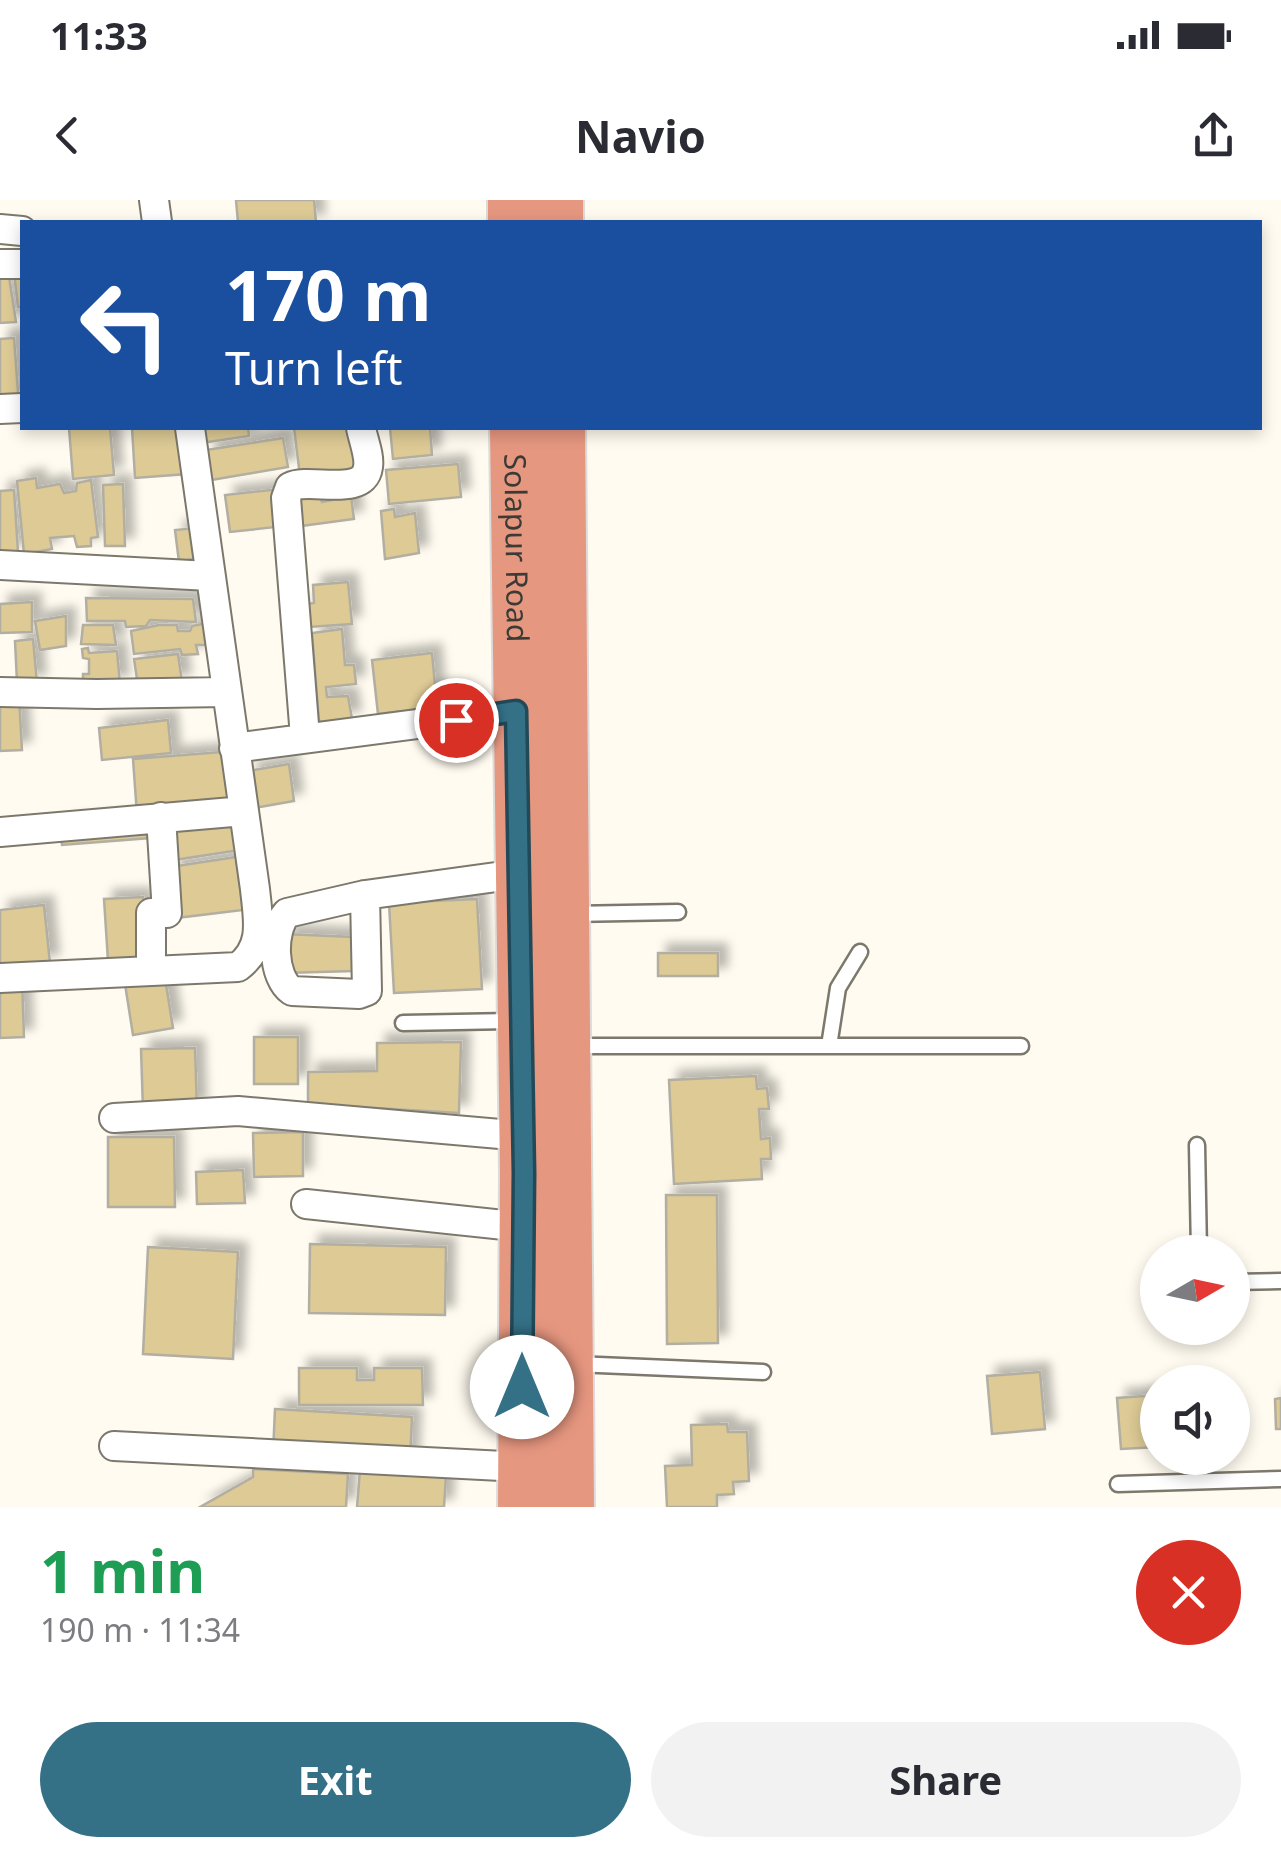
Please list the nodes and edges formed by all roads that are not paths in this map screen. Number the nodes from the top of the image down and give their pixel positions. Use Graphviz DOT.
graph roads {
  1 [pos="190,430"];
  2 [pos="361,430"];
  3 [pos="514,430"];
  4 [pos="562,430"];
  5 [pos="0,566"];
  6 [pos="210,576"];
  7 [pos="0,692"];
  8 [pos="226,692"];
  9 [pos="516,711"];
  10 [pos="306,737"];
  11 [pos="234,748"];
  12 [pos="244,811"];
  13 [pos="161,817"];
  14 [pos="0,832"];
  15 [pos="518,874"];
  16 [pos="365,896"];
  17 [pos="678,912"];
  18 [pos="566,914"];
  19 [pos="860,952"];
  20 [pos="151,971"];
  21 [pos="0,978"];
  22 [pos="520,1021"];
  23 [pos="403,1023"];
  24 [pos="566,1046"];
  25 [pos="829,1046"];
  26 [pos="1021,1046"];
  27 [pos="114,1118"];
  28 [pos="522,1136"];
  29 [pos="1196,1144"];
  30 [pos="306,1204"];
  31 [pos="523,1227"];
  32 [pos="1199,1235"];
  33 [pos="1281,1281"];
  34 [pos="1250,1282"];
  35 [pos="569,1364"];
  36 [pos="763,1372"];
  37 [pos="114,1446"];
  38 [pos="1281,1479"];
  39 [pos="1118,1484"];
  40 [pos="522,1487"];
  41 [pos="570,1507"];
  1 -- 6 [label="street"];
  2 -- 10 [label="street"];
  3 -- 9 [label="highway, Solapur Road"];
  4 -- 18 [label="highway, Solapur Road"];
  5 -- 6 [label="street"];
  6 -- 8 [label="street"];
  7 -- 8 [label="street"];
  8 -- 11 [label="street"];
  9 -- 10 [label="street"];
  9 -- 15 [label="highway, Solapur Road"];
  10 -- 11 [label="street"];
  11 -- 12 [label="street"];
  12 -- 13 [label="street"];
  12 -- 20 [label="street"];
  13 -- 14 [label="street"];
  13 -- 20 [label="street"];
  15 -- 16 [label="street"];
  15 -- 22 [label="highway, Solapur Road"];
  17 -- 18 [label="lane"];
  18 -- 24 [label="highway, Solapur Road"];
  19 -- 25 [label="lane"];
  20 -- 21 [label="street"];
  22 -- 23 [label="lane"];
  22 -- 28 [label="highway, Solapur Road"];
  24 -- 25 [label="lane"];
  24 -- 35 [label="highway, Solapur Road"];
  25 -- 26 [label="lane"];
  27 -- 28 [label="street"];
  28 -- 31 [label="highway, Solapur Road"];
  29 -- 32 [label="lane"];
  30 -- 31 [label="street"];
  31 -- 40 [label="highway, Solapur Road"];
  33 -- 34 [label="lane"];
  35 -- 36 [label="lane"];
  35 -- 41 [label="highway, Solapur Road"];
  37 -- 40 [label="street"];
  38 -- 39 [label="lane"];
}
